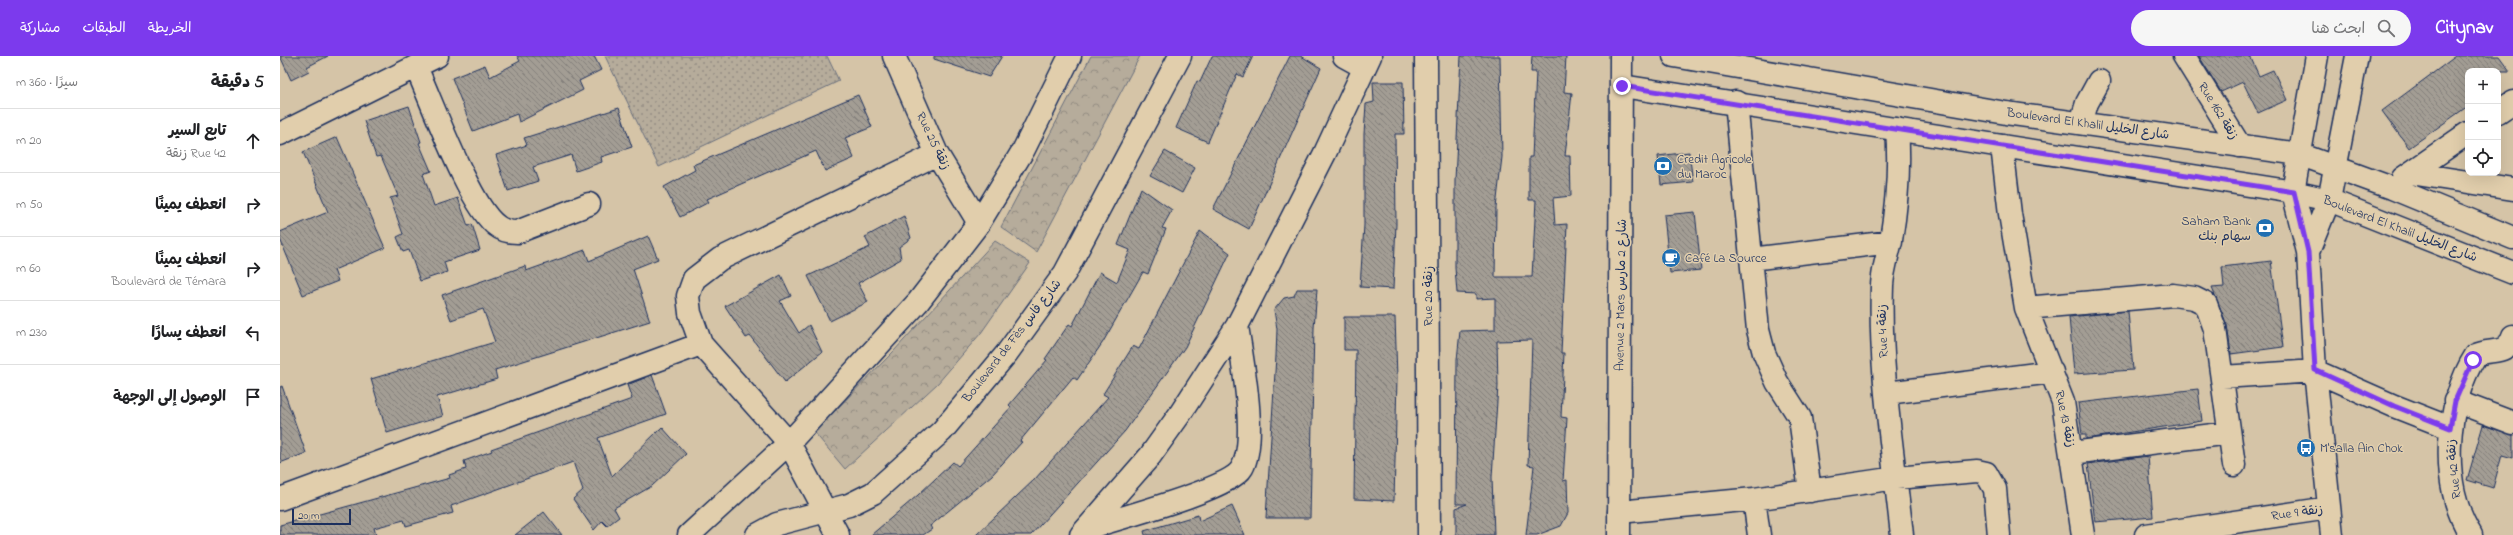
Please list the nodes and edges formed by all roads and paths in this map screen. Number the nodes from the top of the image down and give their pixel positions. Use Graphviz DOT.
graph roads {
  1 [pos="437,56"];
  2 [pos="894,56"];
  3 [pos="1070,56"];
  4 [pos="1180,56"];
  5 [pos="1344,56"];
  6 [pos="1426,56"];
  7 [pos="1621,56"];
  8 [pos="1674,56"];
  9 [pos="2184,56"];
  10 [pos="2317,56"];
  11 [pos="2357,56"];
  12 [pos="1367,61"];
  13 [pos="416,67"];
  14 [pos="2099,81"];
  15 [pos="1622,86"];
  16 [pos="1736,102"];
  17 [pos="2513,102"];
  18 [pos="2501,110"];
  19 [pos="2081,123"];
  20 [pos="1897,129"];
  21 [pos="280,134"];
  22 [pos="2465,135"];
  23 [pos="2002,146"];
  24 [pos="2240,146"];
  25 [pos="937,154"];
  26 [pos="2299,154"];
  27 [pos="2337,167"];
  28 [pos="2410,173"];
  29 [pos="2392,188"];
  30 [pos="2513,189"];
  31 [pos="2294,192"];
  32 [pos="2329,200"];
  33 [pos="589,204"];
  34 [pos="979,223"];
  35 [pos="2513,238"];
  36 [pos="1891,242"];
  37 [pos="2308,252"];
  38 [pos="1751,259"];
  39 [pos="2513,273"];
  40 [pos="2026,308"];
  41 [pos="1237,326"];
  42 [pos="2513,336"];
  43 [pos="701,344"];
  44 [pos="2315,370"];
  45 [pos="2052,372"];
  46 [pos="2222,377"];
  47 [pos="1887,393"];
  48 [pos="2455,401"];
  49 [pos="2513,423"];
  50 [pos="2450,428"];
  51 [pos="2229,434"];
  52 [pos="789,443"];
  53 [pos="2072,453"];
  54 [pos="2234,465"];
  55 [pos="1896,478"];
  56 [pos="1810,491"];
  57 [pos="280,499"];
  58 [pos="1754,499"];
  59 [pos="2329,508"];
  60 [pos="826,512"];
  61 [pos="1619,512"];
  62 [pos="1085,531"];
  63 [pos="689,535"];
  64 [pos="757,535"];
  65 [pos="838,535"];
  66 [pos="1429,535"];
  67 [pos="1619,535"];
  68 [pos="1759,535"];
  69 [pos="1902,535"];
  70 [pos="1999,535"];
  71 [pos="2083,535"];
  72 [pos="2146,535"];
  73 [pos="2149,535"];
  74 [pos="2332,535"];
  75 [pos="2471,535"];
  1 -- 13 [label="street"];
  2 -- 25 [label="street, Rue 25 زنقة"];
  3 -- 34 [label="street"];
  4 -- 60 [label="street, Boulevard de Fès شارع فاس"];
  5 -- 12 [label="street"];
  6 -- 66 [label="street, Rue 20 زنقة"];
  7 -- 15 [label="street, Avenue 2 Mars شارع 2 مارس"];
  8 -- 19 [label="street, Boulevard El Khalil شارع الخليل"];
  9 -- 24 [label="street, Rue 162 زنقة"];
  10 -- 26 [label="street"];
  11 -- 27 [label="street"];
  12 -- 41 [label="street"];
  13 -- 21 [label="street"];
  13 -- 33 [label="street"];
  14 -- 19 [label="street"];
  15 -- 16 [label="street, Boulevard El Khalil شارع الخليل"];
  15 -- 61 [label="street, Avenue 2 Mars شارع 2 مارس"];
  16 -- 20 [label="street, Boulevard El Khalil شارع الخليل"];
  16 -- 38 [label="street"];
  17 -- 18 [label="street"];
  19 -- 24 [label="street, Boulevard El Khalil شارع الخليل"];
  20 -- 23 [label="street, Boulevard El Khalil شارع الخليل"];
  20 -- 36 [label="street, Rue 4 زنقة"];
  22 -- 28 [label="street"];
  23 -- 31 [label="street, Boulevard El Khalil شارع الخليل"];
  23 -- 40 [label="street, Rue 13 زنقة"];
  24 -- 26 [label="street, Boulevard El Khalil شارع الخليل"];
  25 -- 34 [label="street, Rue 25 زنقة"];
  25 -- 43 [label="street"];
  26 -- 27 [label="street, Boulevard El Khalil شارع الخليل"];
  26 -- 31 [label="street"];
  27 -- 29 [label="street, Boulevard El Khalil شارع الخليل"];
  27 -- 32 [label="street"];
  28 -- 29 [label="street"];
  28 -- 30 [label="street"];
  29 -- 35 [label="street, Boulevard El Khalil شارع الخليل"];
  31 -- 32 [label="street, Boulevard El Khalil شارع الخليل"];
  31 -- 37 [label="street"];
  32 -- 37 [label="street"];
  32 -- 39 [label="street, Boulevard El Khalil شارع الخليل"];
  34 -- 52 [label="street"];
  36 -- 38 [label="street"];
  36 -- 47 [label="street, Rue 4 زنقة"];
  37 -- 44 [label="street"];
  38 -- 56 [label="street"];
  40 -- 45 [label="street, Rue 13 زنقة"];
  40 -- 46 [label="street"];
  41 -- 62 [label="street"];
  41 -- 62 [label="street"];
  42 -- 48 [label="street, Rue 42 زنقة"];
  43 -- 52 [label="street"];
  43 -- 57 [label="street"];
  44 -- 46 [label="street"];
  44 -- 50 [label="street"];
  44 -- 59 [label="street"];
  45 -- 47 [label="street"];
  45 -- 53 [label="street, Rue 13 زنقة"];
  46 -- 51 [label="street"];
  47 -- 55 [label="street, Rue 4 زنقة"];
  48 -- 49 [label="street"];
  48 -- 50 [label="street, Rue 42 زنقة"];
  50 -- 75 [label="street, Rue 42 زنقة"];
  51 -- 53 [label="street"];
  51 -- 54 [label="street"];
  52 -- 60 [label="street"];
  52 -- 63 [label="street"];
  53 -- 71 [label="street, Rue 13 زنقة"];
  55 -- 56 [label="street"];
  55 -- 69 [label="street, Rue 4 زنقة"];
  55 -- 70 [label="street"];
  56 -- 58 [label="street"];
  58 -- 61 [label="street"];
  58 -- 68 [label="street"];
  59 -- 73 [label="street, Rue 9 زنقة"];
  59 -- 74 [label="street"];
  60 -- 64 [label="street, Boulevard de Fès شارع فاس"];
  60 -- 65 [label="street"];
  61 -- 67 [label="street, Avenue 2 Mars شارع 2 مارس"];
  72 -- 73 [label="street, Rue 9 زنقة"];
}
